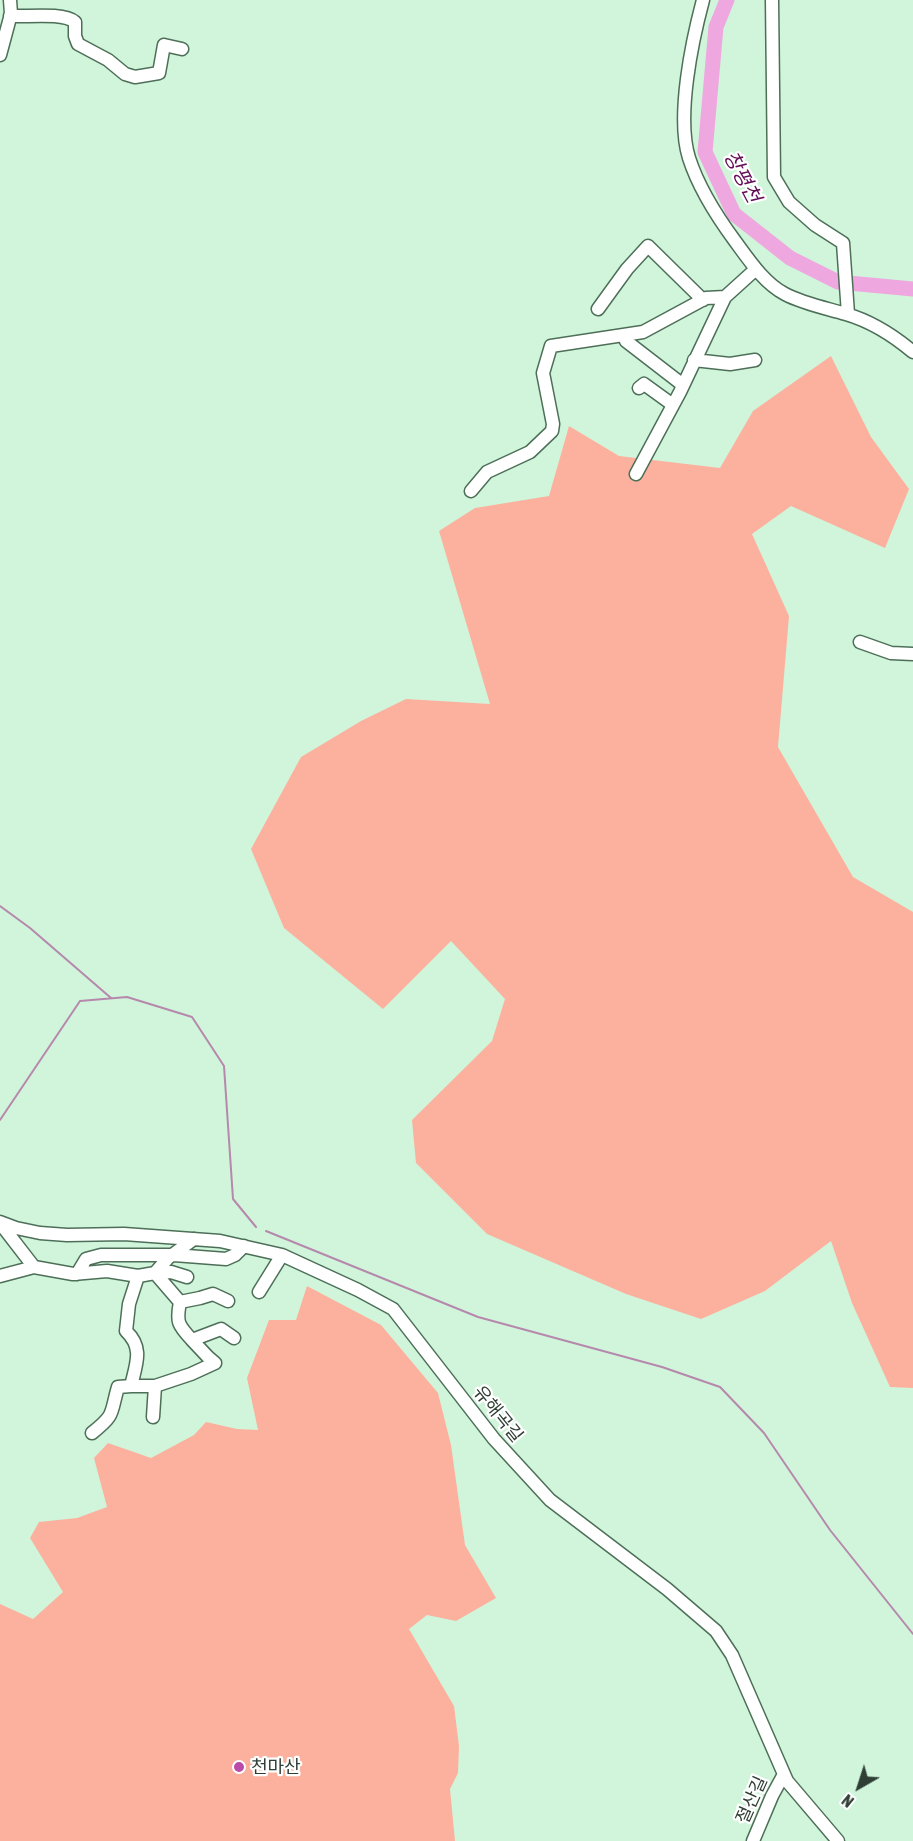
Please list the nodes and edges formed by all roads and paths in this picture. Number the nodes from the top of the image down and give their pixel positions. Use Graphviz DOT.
graph roads {
  1 [pos="10,0"];
  2 [pos="703,0"];
  3 [pos="772,0"];
  4 [pos="10,16"];
  5 [pos="182,49"];
  6 [pos="0,55"];
  7 [pos="756,269"];
  8 [pos="725,297"];
  9 [pos="703,300"];
  10 [pos="598,309"];
  11 [pos="848,314"];
  12 [pos="624,336"];
  13 [pos="913,352"];
  14 [pos="694,360"];
  15 [pos="755,360"];
  16 [pos="682,385"];
  17 [pos="639,388"];
  18 [pos="673,405"];
  19 [pos="636,474"];
  20 [pos="471,491"];
  21 [pos="860,642"];
  22 [pos="913,654"];
  23 [pos="0,1223"];
  24 [pos="194,1239"];
  25 [pos="244,1246"];
  26 [pos="174,1255"];
  27 [pos="282,1255"];
  28 [pos="34,1267"];
  29 [pos="77,1274"];
  30 [pos="155,1274"];
  31 [pos="0,1276"];
  32 [pos="138,1276"];
  33 [pos="187,1277"];
  34 [pos="259,1292"];
  35 [pos="228,1301"];
  36 [pos="180,1302"];
  37 [pos="234,1338"];
  38 [pos="192,1340"];
  39 [pos="131,1386"];
  40 [pos="155,1386"];
  41 [pos="153,1417"];
  42 [pos="93,1433"];
  43 [pos="784,1774"];
  44 [pos="753,1841"];
  45 [pos="838,1841"];
  1 -- 4 [label="street"];
  2 -- 7 [label="street"];
  3 -- 11 [label="street"];
  4 -- 5 [label="street"];
  4 -- 6 [label="street"];
  7 -- 8 [label="street"];
  7 -- 11 [label="street"];
  8 -- 9 [label="street"];
  8 -- 14 [label="street"];
  9 -- 10 [label="street"];
  9 -- 12 [label="street"];
  11 -- 13 [label="street"];
  12 -- 16 [label="street"];
  12 -- 20 [label="street"];
  14 -- 15 [label="street"];
  14 -- 16 [label="street"];
  16 -- 18 [label="street"];
  17 -- 18 [label="street"];
  18 -- 19 [label="street"];
  21 -- 22 [label="street"];
  23 -- 24 [label="street, 유해곡길"];
  23 -- 28 [label="street"];
  24 -- 25 [label="street, 유해곡길"];
  24 -- 26 [label="street"];
  25 -- 26 [label="street"];
  25 -- 27 [label="street, 유해곡길"];
  26 -- 29 [label="street"];
  26 -- 30 [label="street"];
  27 -- 34 [label="street"];
  27 -- 43 [label="street, 유해곡길"];
  28 -- 29 [label="street"];
  28 -- 31 [label="street"];
  29 -- 32 [label="street"];
  30 -- 32 [label="street"];
  30 -- 33 [label="street"];
  30 -- 36 [label="street"];
  32 -- 39 [label="street"];
  35 -- 36 [label="street"];
  36 -- 38 [label="street"];
  37 -- 38 [label="street"];
  38 -- 40 [label="street"];
  39 -- 40 [label="street"];
  39 -- 42 [label="street"];
  40 -- 41 [label="street"];
  43 -- 44 [label="street, 절산길"];
  43 -- 45 [label="street, 유해곡길"];
}
